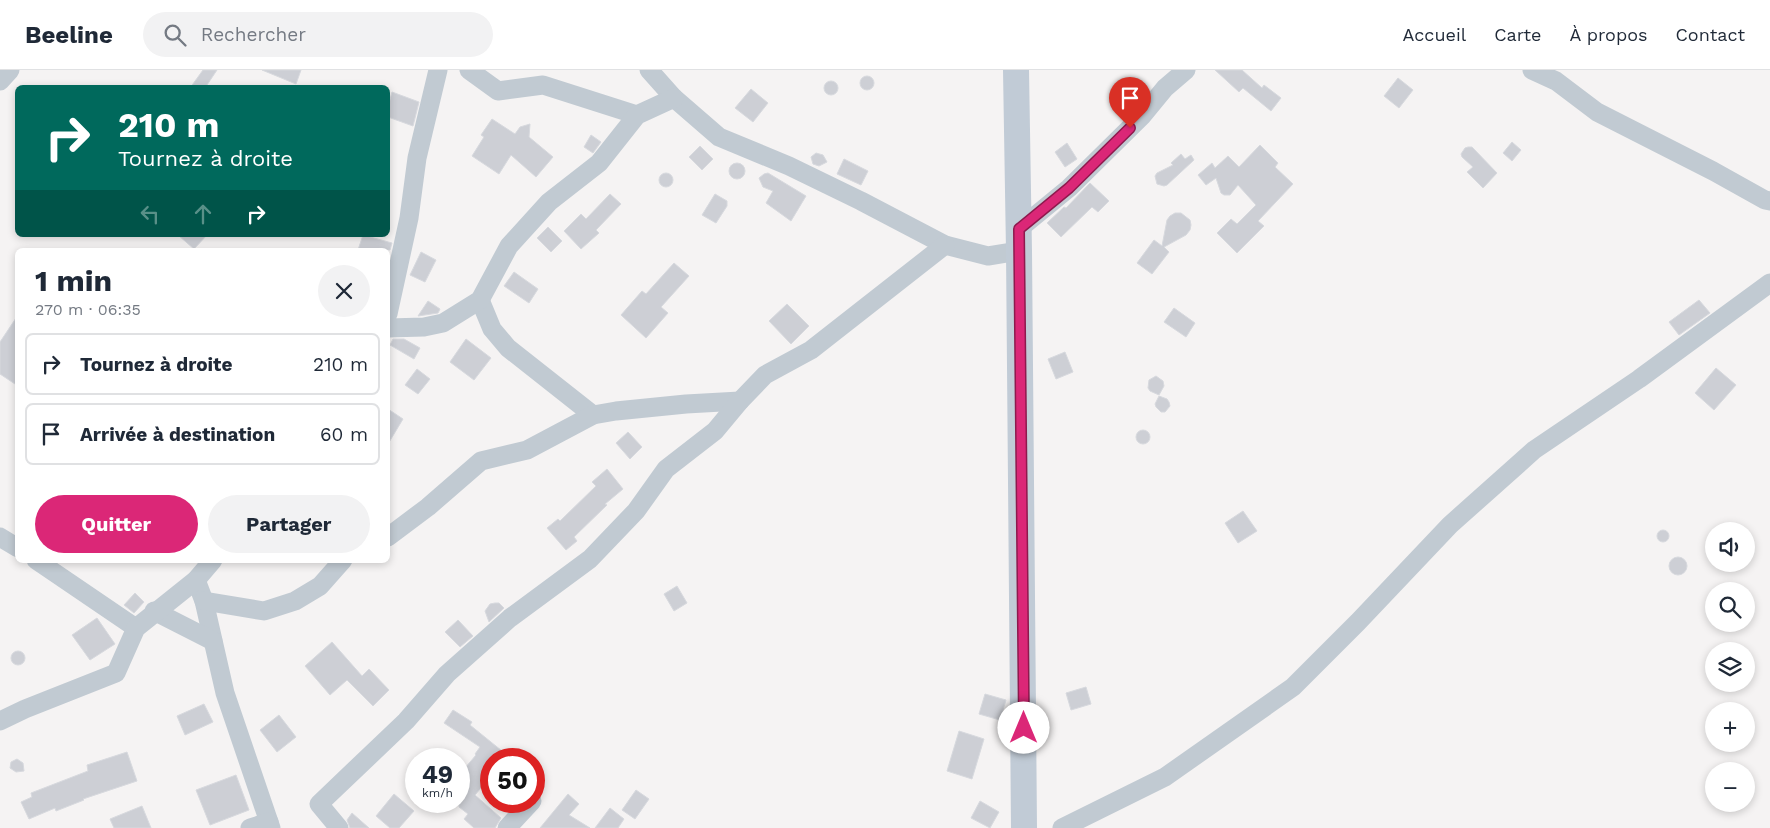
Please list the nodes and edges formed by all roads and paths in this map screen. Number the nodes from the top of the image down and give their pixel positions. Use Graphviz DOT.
graph roads {
  1 [pos="10,70"];
  2 [pos="438,70"];
  3 [pos="469,70"];
  4 [pos="649,70"];
  5 [pos="1016,70"];
  6 [pos="1186,70"];
  7 [pos="1532,70"];
  8 [pos="0,81"];
  9 [pos="674,98"];
  10 [pos="637,115"];
  11 [pos="1770,201"];
  12 [pos="1019,240"];
  13 [pos="945,245"];
  14 [pos="1770,283"];
  15 [pos="480,300"];
  16 [pos="390,305"];
  17 [pos="390,328"];
  18 [pos="740,401"];
  19 [pos="593,415"];
  20 [pos="390,535"];
  21 [pos="0,536"];
  22 [pos="15,546"];
  23 [pos="40,563"];
  24 [pos="210,563"];
  25 [pos="340,563"];
  26 [pos="196,580"];
  27 [pos="204,601"];
  28 [pos="154,611"];
  29 [pos="136,628"];
  30 [pos="213,641"];
  31 [pos="0,721"];
  32 [pos="521,813"];
  33 [pos="270,825"];
  34 [pos="250,828"];
  35 [pos="339,828"];
  36 [pos="507,828"];
  37 [pos="1024,828"];
  38 [pos="1062,828"];
  1 -- 8 [label="street"];
  2 -- 16 [label="street"];
  3 -- 10 [label="street"];
  4 -- 9 [label="street"];
  5 -- 12 [label="main road"];
  6 -- 12 [label="street"];
  7 -- 11 [label="street"];
  9 -- 10 [label="street"];
  9 -- 13 [label="street"];
  10 -- 15 [label="street"];
  12 -- 13 [label="street"];
  12 -- 37 [label="main road"];
  13 -- 18 [label="street"];
  14 -- 38 [label="street"];
  15 -- 17 [label="street"];
  15 -- 19 [label="street"];
  18 -- 19 [label="street"];
  18 -- 35 [label="street"];
  19 -- 20 [label="street"];
  21 -- 22 [label="street"];
  23 -- 29 [label="street"];
  24 -- 26 [label="street"];
  25 -- 27 [label="street"];
  26 -- 27 [label="street"];
  26 -- 28 [label="street"];
  27 -- 30 [label="street"];
  28 -- 29 [label="street"];
  28 -- 30 [label="street"];
  29 -- 31 [label="street"];
  30 -- 33 [label="street"];
  32 -- 36 [label="street"];
  33 -- 34 [label="street"];
}
